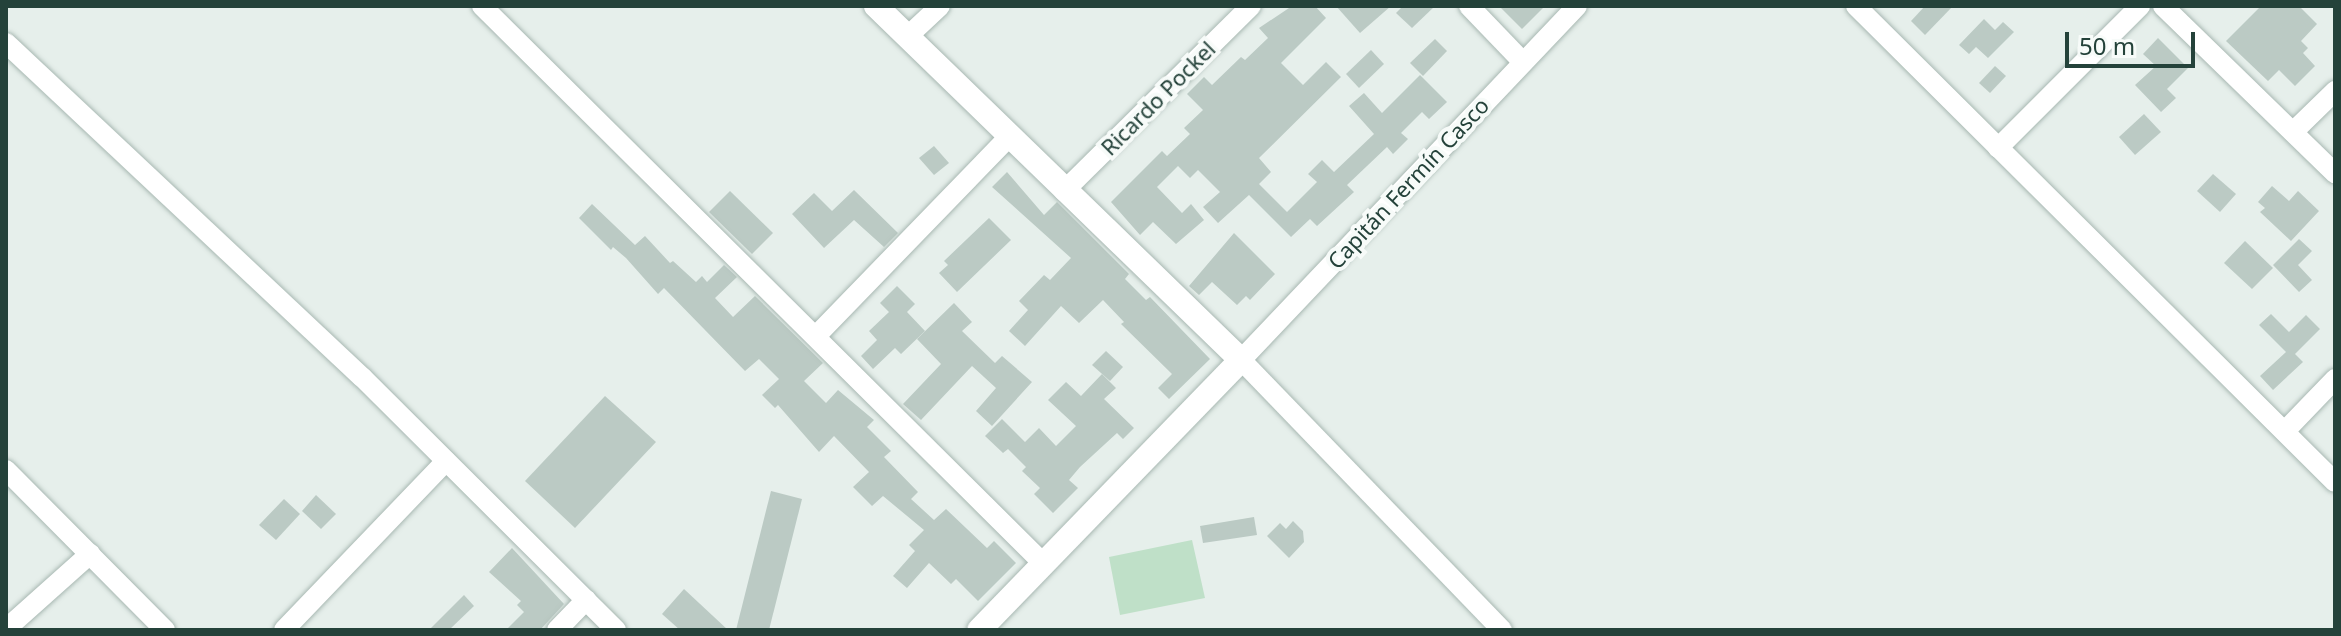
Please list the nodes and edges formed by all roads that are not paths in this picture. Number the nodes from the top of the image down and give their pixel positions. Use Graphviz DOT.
graph roads {
  1 [pos="482,6"];
  2 [pos="876,6"];
  3 [pos="940,6"];
  4 [pos="1251,6"];
  5 [pos="1469,6"];
  6 [pos="1577,6"];
  7 [pos="1856,6"];
  8 [pos="2140,6"];
  9 [pos="2163,6"];
  10 [pos="907,37"];
  11 [pos="6,43"];
  12 [pos="1522,61"];
  13 [pos="2335,91"];
  14 [pos="2293,132"];
  15 [pos="1009,137"];
  16 [pos="1998,148"];
  17 [pos="2335,173"];
  18 [pos="1064,191"];
  19 [pos="816,336"];
  20 [pos="1241,360"];
  21 [pos="2335,379"];
  22 [pos="2285,431"];
  23 [pos="446,461"];
  24 [pos="6,470"];
  25 [pos="2335,482"];
  26 [pos="90,554"];
  27 [pos="1044,564"];
  28 [pos="586,600"];
  29 [pos="6,629"];
  30 [pos="165,630"];
  31 [pos="284,630"];
  32 [pos="557,630"];
  33 [pos="616,630"];
  34 [pos="979,630"];
  35 [pos="1502,630"];
  1 -- 19 [label="street"];
  2 -- 10 [label="street"];
  3 -- 10 [label="street"];
  4 -- 18 [label="street, Ricardo Pockel"];
  5 -- 12 [label="street"];
  6 -- 12 [label="street, Capitán Fermín Casco"];
  7 -- 16 [label="street"];
  8 -- 16 [label="street"];
  9 -- 14 [label="street"];
  10 -- 15 [label="street"];
  11 -- 23 [label="street"];
  12 -- 20 [label="street, Capitán Fermín Casco"];
  13 -- 14 [label="street"];
  14 -- 17 [label="street"];
  15 -- 18 [label="street"];
  15 -- 19 [label="street"];
  16 -- 22 [label="street"];
  18 -- 20 [label="street"];
  19 -- 27 [label="street"];
  20 -- 27 [label="street"];
  20 -- 35 [label="street"];
  21 -- 22 [label="street"];
  22 -- 25 [label="street"];
  23 -- 28 [label="street"];
  23 -- 31 [label="street"];
  24 -- 26 [label="street"];
  26 -- 29 [label="street"];
  26 -- 30 [label="street"];
  27 -- 34 [label="street"];
  28 -- 32 [label="street"];
  28 -- 33 [label="street"];
}
